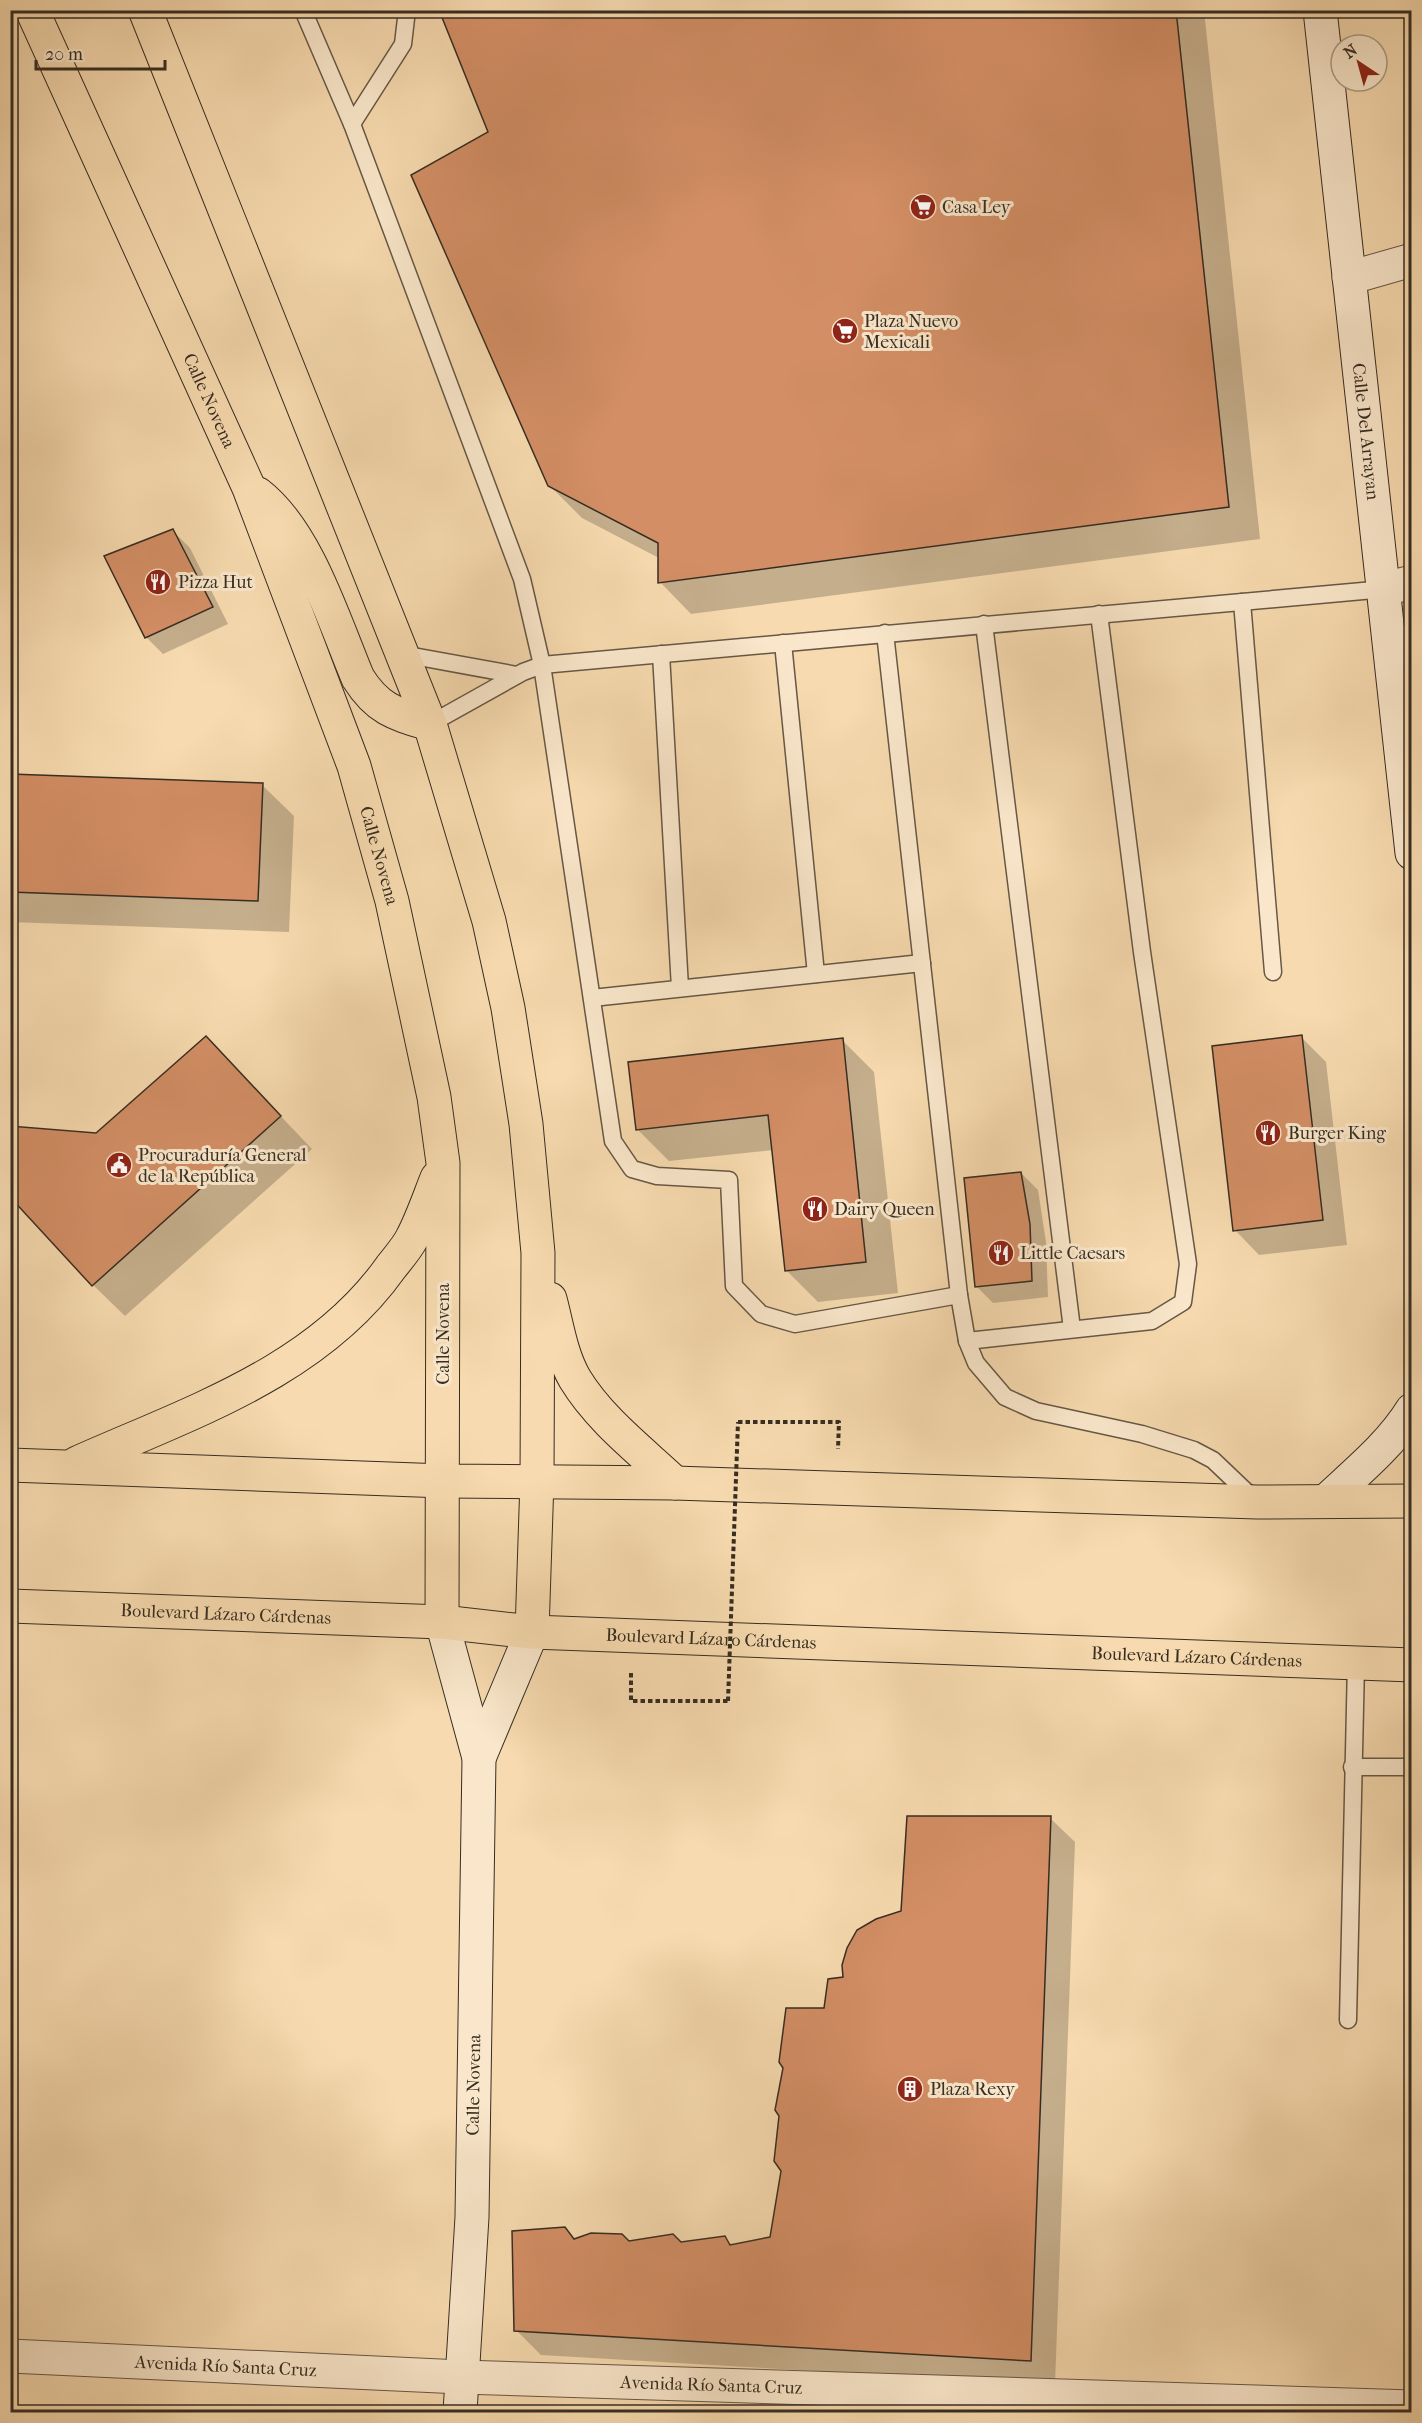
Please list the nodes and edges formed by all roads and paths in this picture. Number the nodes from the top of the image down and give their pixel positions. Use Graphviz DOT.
graph roads {
  1 [pos="32,10"];
  2 [pos="145,10"];
  3 [pos="303,10"];
  4 [pos="406,10"];
  5 [pos="1320,10"];
  6 [pos="352,124"];
  7 [pos="1412,260"];
  8 [pos="1349,278"];
  9 [pos="249,488"];
  10 [pos="1398,586"];
  11 [pos="1242,602"];
  12 [pos="1099,614"];
  13 [pos="984,624"];
  14 [pos="885,633"];
  15 [pos="783,642"];
  16 [pos="402,654"];
  17 [pos="661,654"];
  18 [pos="542,665"];
  19 [pos="517,675"];
  20 [pos="430,724"];
  21 [pos="1412,853"];
  22 [pos="922,963"];
  23 [pos="1273,972"];
  24 [pos="816,974"];
  25 [pos="681,988"];
  26 [pos="592,998"];
  27 [pos="443,1163"];
  28 [pos="538,1253"];
  29 [pos="959,1295"];
  30 [pos="1072,1329"];
  31 [pos="967,1341"];
  32 [pos="1412,1410"];
  33 [pos="839,1422"];
  34 [pos="10,1465"];
  35 [pos="70,1466"];
  36 [pos="444,1480"];
  37 [pos="537,1480"];
  38 [pos="675,1483"];
  39 [pos="1328,1499"];
  40 [pos="1412,1501"];
  41 [pos="1257,1502"];
  42 [pos="10,1606"];
  43 [pos="442,1622"];
  44 [pos="532,1632"];
  45 [pos="1356,1663"];
  46 [pos="1412,1665"];
  47 [pos="631,1701"];
  48 [pos="479,1758"];
  49 [pos="1352,1767"];
  50 [pos="1412,1767"];
  51 [pos="1348,2020"];
  52 [pos="10,2356"];
  53 [pos="461,2377"];
  54 [pos="1412,2408"];
  55 [pos="460,2412"];
  1 -- 9 [label="main road, Calle Novena"];
  2 -- 16 [label="main road, Calle Novena"];
  3 -- 6 [label="lane"];
  4 -- 6 [label="lane"];
  5 -- 8 [label="street, Calle Del Arrayan"];
  6 -- 18 [label="lane"];
  7 -- 8 [label="street"];
  8 -- 10 [label="street, Calle Del Arrayan"];
  9 -- 20 [label="main road"];
  9 -- 27 [label="main road, Calle Novena"];
  10 -- 11 [label="lane"];
  10 -- 21 [label="street, Calle Del Arrayan"];
  11 -- 12 [label="lane"];
  11 -- 23 [label="lane"];
  12 -- 13 [label="lane"];
  12 -- 30 [label="lane"];
  13 -- 14 [label="lane"];
  13 -- 30 [label="lane"];
  14 -- 15 [label="lane"];
  14 -- 22 [label="lane"];
  15 -- 17 [label="lane"];
  15 -- 24 [label="lane"];
  16 -- 19 [label="lane"];
  16 -- 20 [label="main road, Calle Novena"];
  17 -- 18 [label="lane"];
  17 -- 25 [label="lane"];
  18 -- 19 [label="lane"];
  18 -- 26 [label="lane"];
  19 -- 20 [label="lane"];
  20 -- 28 [label="main road, Calle Novena"];
  22 -- 24 [label="lane"];
  22 -- 29 [label="lane"];
  24 -- 25 [label="lane"];
  25 -- 26 [label="lane"];
  26 -- 29 [label="lane"];
  27 -- 35 [label="main road"];
  27 -- 36 [label="main road, Calle Novena"];
  28 -- 37 [label="main road, Calle Novena"];
  28 -- 38 [label="main road"];
  29 -- 31 [label="lane"];
  30 -- 31 [label="lane"];
  31 -- 41 [label="lane"];
  32 -- 39 [label="street"];
  33 -- 47 [label="path, bridge"];
  34 -- 35 [label="main road"];
  35 -- 36 [label="main road"];
  36 -- 37 [label="main road"];
  36 -- 43 [label="main road, Calle Novena"];
  37 -- 38 [label="main road"];
  37 -- 44 [label="main road, Calle Novena"];
  38 -- 41 [label="main road"];
  39 -- 40 [label="main road"];
  39 -- 41 [label="main road"];
  42 -- 43 [label="main road, Boulevard Lázaro Cárdenas"];
  43 -- 44 [label="main road, Boulevard Lázaro Cárdenas"];
  43 -- 48 [label="street, Calle Novena"];
  44 -- 45 [label="main road, Boulevard Lázaro Cárdenas"];
  44 -- 48 [label="street, Calle Novena"];
  45 -- 46 [label="main road, Boulevard Lázaro Cárdenas"];
  45 -- 49 [label="lane"];
  48 -- 53 [label="street, Calle Novena"];
  49 -- 50 [label="lane"];
  49 -- 51 [label="lane"];
  52 -- 53 [label="street, Avenida Río Santa Cruz"];
  53 -- 54 [label="street, Avenida Río Santa Cruz"];
  53 -- 55 [label="street, Calle Novena"];
}
